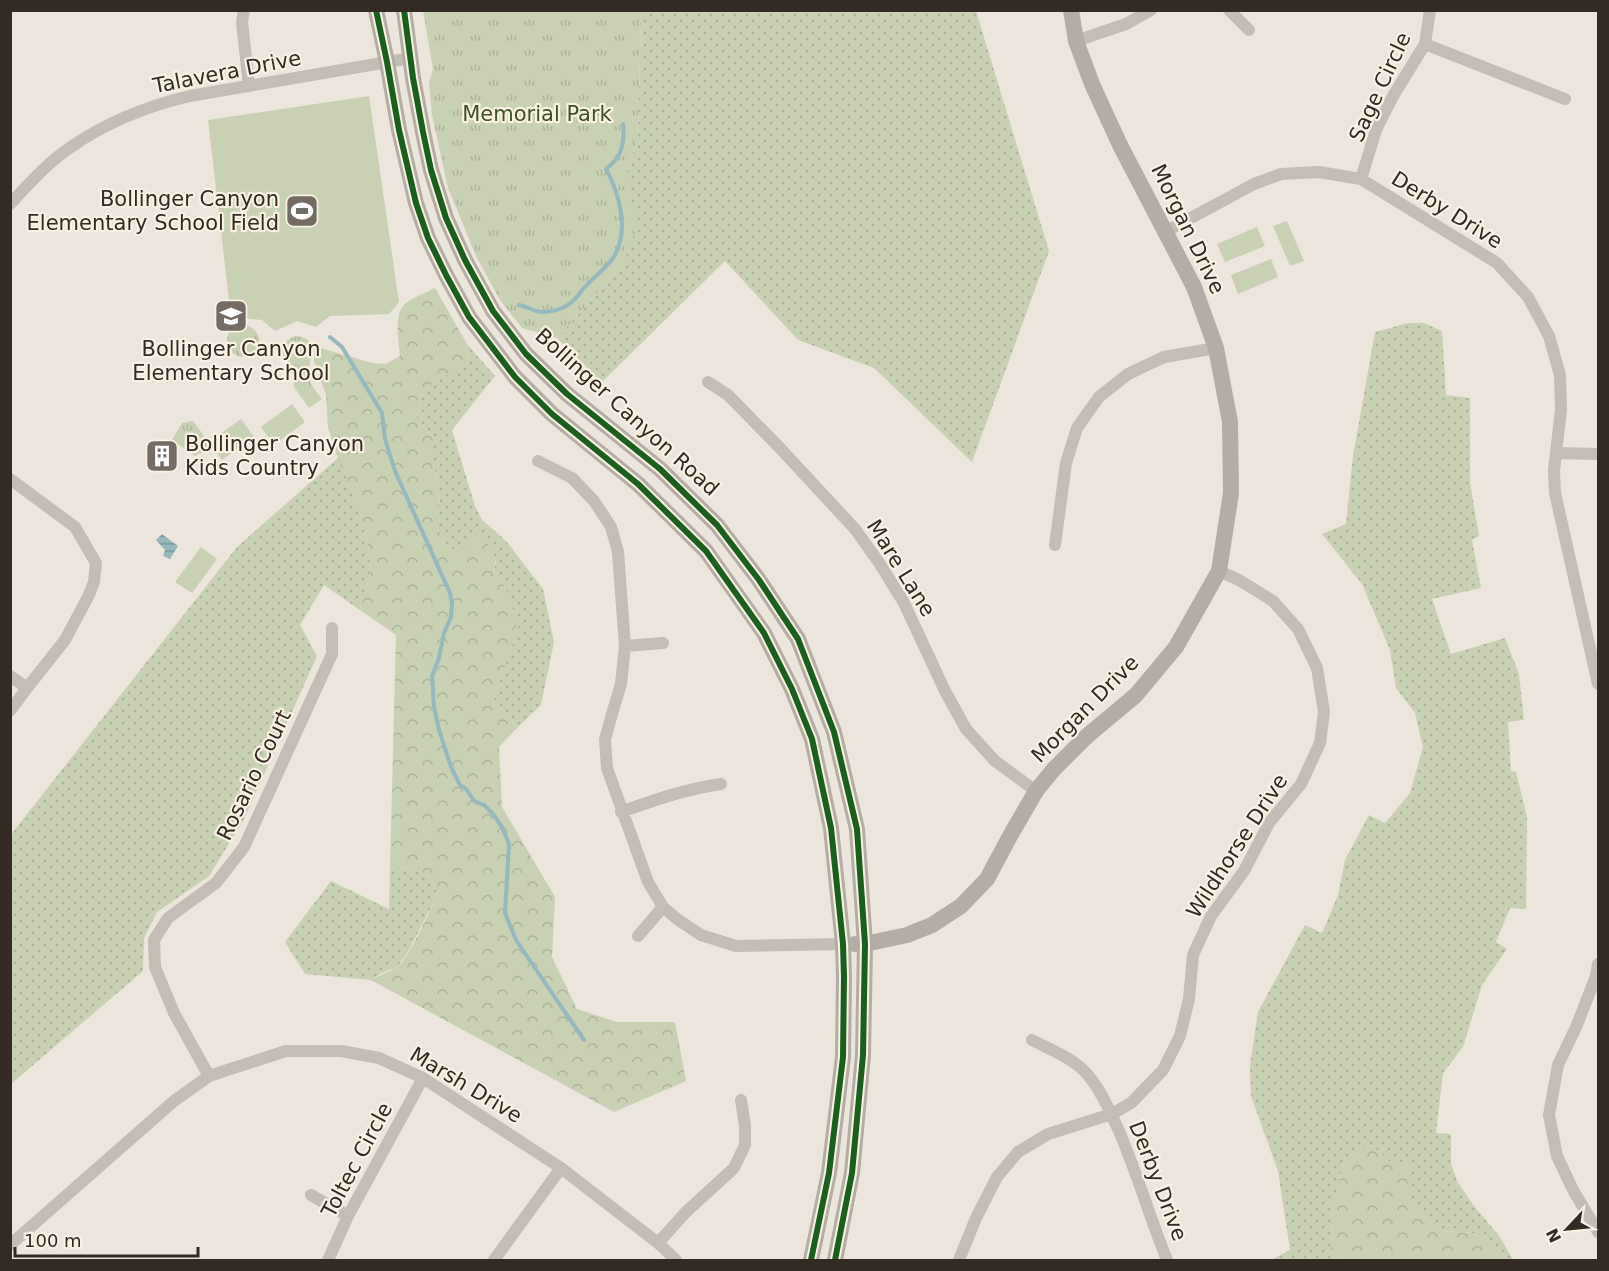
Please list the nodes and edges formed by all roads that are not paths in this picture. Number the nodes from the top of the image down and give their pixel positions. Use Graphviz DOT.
graph roads {
  1 [pos="244,10"];
  2 [pos="376,10"];
  3 [pos="404,10"];
  4 [pos="1071,10"];
  5 [pos="1151,10"];
  6 [pos="1229,10"];
  7 [pos="1430,10"];
  8 [pos="1249,30"];
  9 [pos="1076,41"];
  10 [pos="1425,44"];
  11 [pos="411,58"];
  12 [pos="387,62"];
  13 [pos="249,86"];
  14 [pos="1565,99"];
  15 [pos="1361,179"];
  16 [pos="10,204"];
  17 [pos="1165,232"];
  18 [pos="1216,348"];
  19 [pos="708,382"];
  20 [pos="1556,453"];
  21 [pos="1599,454"];
  22 [pos="538,461"];
  23 [pos="10,479"];
  24 [pos="1055,545"];
  25 [pos="1219,571"];
  26 [pos="332,628"];
  27 [pos="663,643"];
  28 [pos="625,646"];
  29 [pos="10,676"];
  30 [pos="1599,684"];
  31 [pos="27,688"];
  32 [pos="10,711"];
  33 [pos="721,784"];
  34 [pos="1036,791"];
  35 [pos="621,812"];
  36 [pos="663,907"];
  37 [pos="638,936"];
  38 [pos="843,944"];
  39 [pos="865,944"];
  40 [pos="1599,964"];
  41 [pos="1032,1040"];
  42 [pos="209,1076"];
  43 [pos="423,1078"];
  44 [pos="741,1100"];
  45 [pos="1112,1114"];
  46 [pos="561,1168"];
  47 [pos="311,1195"];
  48 [pos="348,1216"];
  49 [pos="1599,1232"];
  50 [pos="658,1243"];
  51 [pos="10,1245"];
  52 [pos="328,1260"];
  53 [pos="494,1260"];
  54 [pos="676,1260"];
  55 [pos="811,1260"];
  56 [pos="836,1260"];
  57 [pos="959,1260"];
  58 [pos="1167,1260"];
  1 -- 13 [label="street"];
  2 -- 12 [label="main road"];
  3 -- 11 [label="main road, Bollinger Canyon Road"];
  4 -- 9 [label="main road, Morgan Drive"];
  5 -- 9 [label="street"];
  6 -- 8 [label="street"];
  7 -- 10 [label="street, Sage Circle"];
  9 -- 17 [label="main road, Morgan Drive"];
  10 -- 14 [label="street"];
  10 -- 15 [label="street, Sage Circle"];
  11 -- 12 [label="street, Talavera Drive"];
  11 -- 39 [label="main road, Bollinger Canyon Road"];
  12 -- 13 [label="street, Talavera Drive"];
  12 -- 38 [label="main road"];
  13 -- 16 [label="street, Talavera Drive"];
  15 -- 17 [label="street, Derby Drive"];
  15 -- 20 [label="street, Derby Drive"];
  17 -- 18 [label="main road, Morgan Drive"];
  18 -- 24 [label="street"];
  18 -- 25 [label="main road, Morgan Drive"];
  19 -- 34 [label="street, Mare Lane"];
  20 -- 21 [label="street"];
  20 -- 30 [label="street, Derby Drive"];
  22 -- 28 [label="street"];
  23 -- 31 [label="street"];
  25 -- 34 [label="main road, Morgan Drive"];
  25 -- 45 [label="street, Wildhorse Drive"];
  26 -- 42 [label="street, Rosario Court"];
  27 -- 28 [label="street"];
  28 -- 35 [label="street"];
  29 -- 31 [label="street"];
  31 -- 32 [label="street"];
  33 -- 35 [label="street"];
  34 -- 39 [label="main road, Morgan Drive"];
  35 -- 36 [label="street"];
  36 -- 37 [label="street"];
  36 -- 38 [label="street"];
  38 -- 39 [label="main road, Morgan Drive"];
  38 -- 55 [label="main road"];
  39 -- 56 [label="main road, Bollinger Canyon Road"];
  40 -- 49 [label="street"];
  41 -- 45 [label="street, Derby Drive"];
  42 -- 43 [label="street, Marsh Drive"];
  42 -- 51 [label="street, Marsh Drive"];
  43 -- 46 [label="street, Marsh Drive"];
  43 -- 48 [label="street, Toltec Circle"];
  44 -- 50 [label="street"];
  45 -- 57 [label="street, Wildhorse Drive"];
  45 -- 58 [label="street, Derby Drive"];
  46 -- 50 [label="street, Marsh Drive"];
  46 -- 53 [label="street"];
  47 -- 48 [label="street"];
  48 -- 52 [label="street, Toltec Circle"];
  50 -- 54 [label="street, Marsh Drive"];
}
